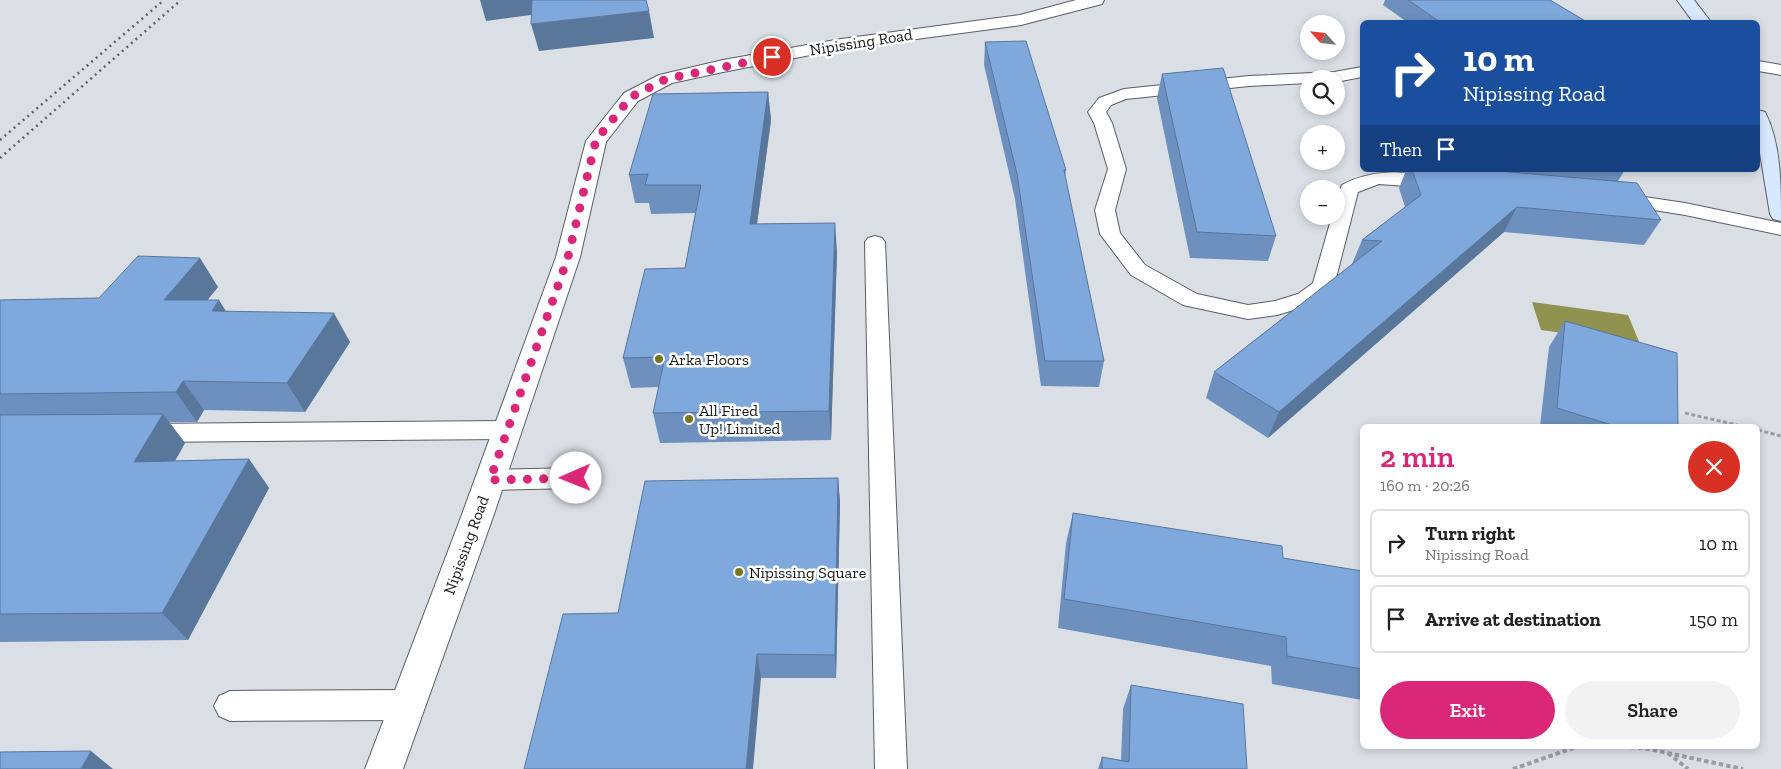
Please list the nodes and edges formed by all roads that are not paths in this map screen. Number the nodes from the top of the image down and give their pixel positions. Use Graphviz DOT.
graph roads {
  1 [pos="1096,0"];
  2 [pos="1685,0"];
  3 [pos="1700,20"];
  4 [pos="1760,66"];
  5 [pos="1781,70"];
  6 [pos="1360,72"];
  7 [pos="1760,121"];
  8 [pos="1447,183"];
  9 [pos="1603,198"];
  10 [pos="1781,214"];
  11 [pos="1781,229"];
  12 [pos="875,242"];
  13 [pos="507,430"];
  14 [pos="119,433"];
  15 [pos="576,478"];
  16 [pos="490,480"];
  17 [pos="408,704"];
  18 [pos="230,706"];
  19 [pos="384,769"];
  20 [pos="891,769"];
  1 -- 13 [label="street, Nipissing Road"];
  2 -- 3 [label="street"];
  4 -- 5 [label="lane"];
  6 -- 8 [label="lane"];
  7 -- 10 [label="street"];
  9 -- 11 [label="lane"];
  12 -- 20 [label="lane"];
  13 -- 14 [label="lane"];
  13 -- 16 [label="street, Nipissing Road"];
  15 -- 16 [label="lane"];
  16 -- 17 [label="street, Nipissing Road"];
  17 -- 18 [label="lane"];
  17 -- 19 [label="street, Nipissing Road"];
}
